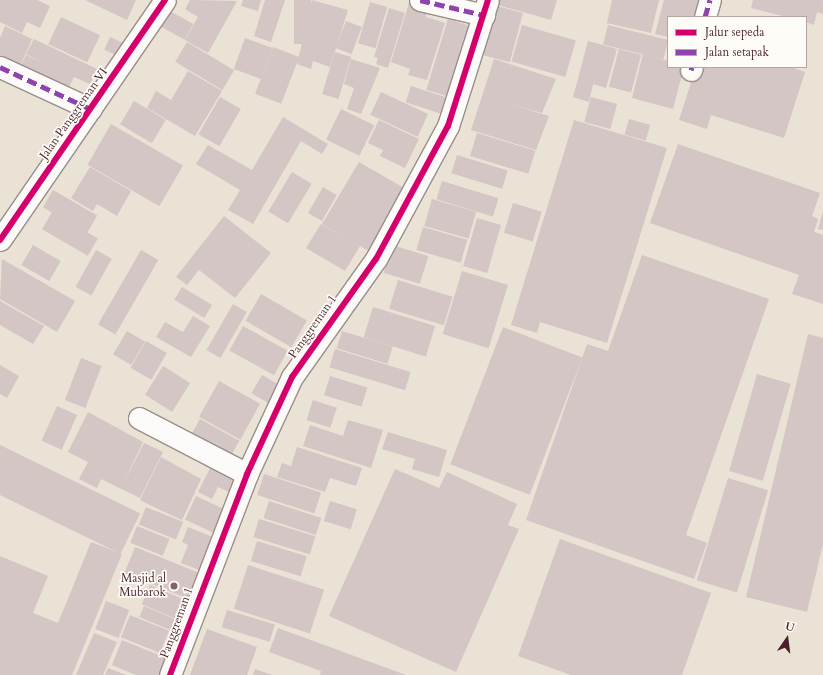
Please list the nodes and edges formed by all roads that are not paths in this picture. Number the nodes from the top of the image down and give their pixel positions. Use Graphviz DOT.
graph roads {
  1 [pos="165,0"];
  2 [pos="420,0"];
  3 [pos="710,0"];
  4 [pos="486,7"];
  5 [pos="705,16"];
  6 [pos="0,67"];
  7 [pos="90,109"];
  8 [pos="0,240"];
  9 [pos="139,418"];
  10 [pos="247,474"];
  11 [pos="170,675"];
  1 -- 7 [label="street, Jalan Panggreman VI"];
  2 -- 4 [label="street"];
  3 -- 5 [label="street"];
  4 -- 10 [label="street, Panggreman 1"];
  6 -- 7 [label="street"];
  7 -- 8 [label="street, Jalan Panggreman VI"];
  9 -- 10 [label="street"];
  10 -- 11 [label="street, Panggreman 1"];
}
